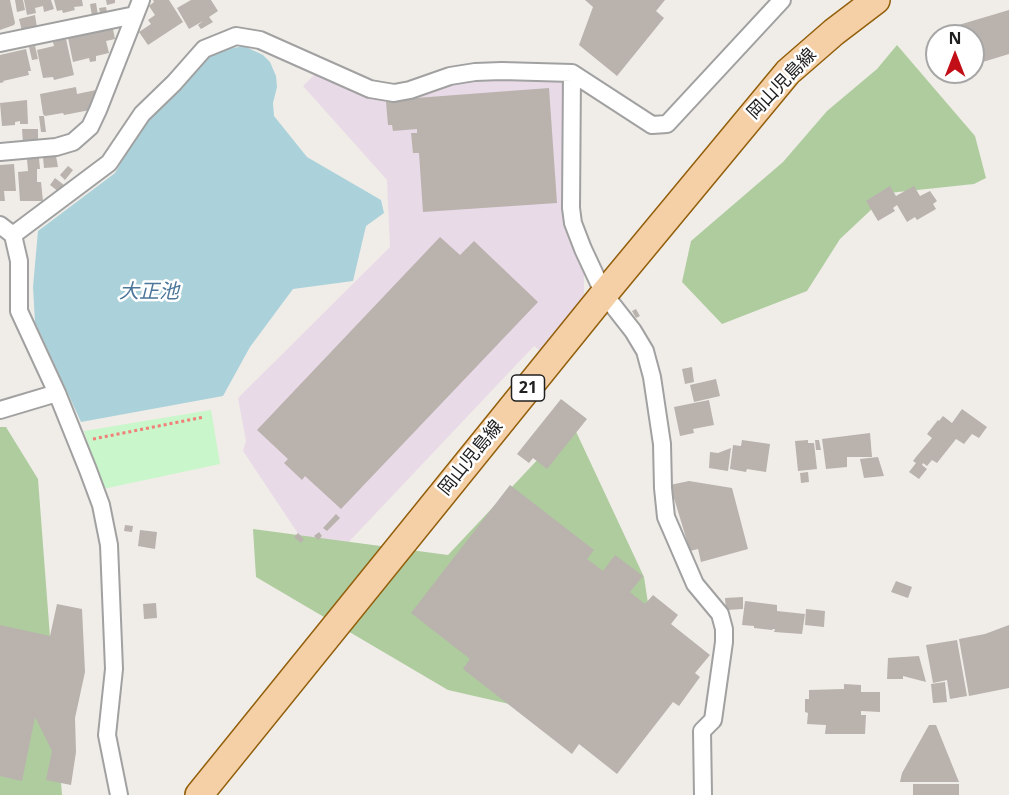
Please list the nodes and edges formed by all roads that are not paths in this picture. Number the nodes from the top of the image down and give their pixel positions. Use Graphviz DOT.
graph roads {
  1 [pos="782,0"];
  2 [pos="876,0"];
  3 [pos="138,8"];
  4 [pos="0,44"];
  5 [pos="572,73"];
  6 [pos="0,152"];
  7 [pos="6,230"];
  8 [pos="604,294"];
  9 [pos="57,393"];
  10 [pos="0,410"];
  11 [pos="119,795"];
  12 [pos="199,795"];
  13 [pos="703,795"];
  1 -- 5 [label="street"];
  2 -- 8 [label="main road, 岡山児島線 / 21"];
  3 -- 4 [label="street"];
  3 -- 6 [label="street"];
  5 -- 7 [label="street"];
  5 -- 8 [label="street"];
  7 -- 9 [label="street"];
  8 -- 12 [label="main road, 岡山児島線 / 21"];
  8 -- 13 [label="street"];
  9 -- 10 [label="street"];
  9 -- 11 [label="street"];
}
